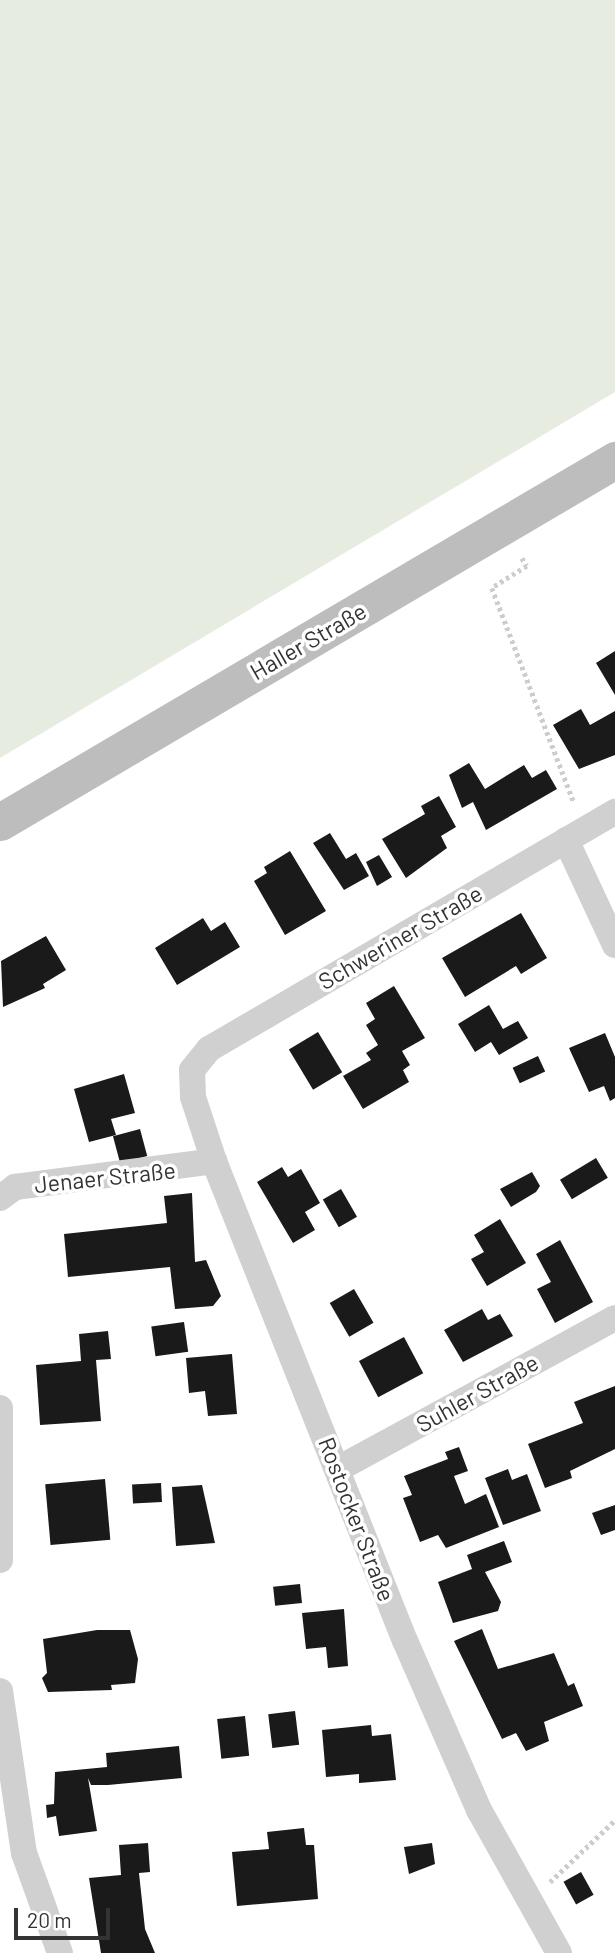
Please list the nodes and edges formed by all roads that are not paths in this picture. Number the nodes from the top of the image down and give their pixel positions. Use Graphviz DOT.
graph roads {
  1 [pos="615,460"];
  2 [pos="615,812"];
  3 [pos="0,822"];
  4 [pos="575,835"];
  5 [pos="615,945"];
  6 [pos="192,1070"];
  7 [pos="214,1161"];
  8 [pos="0,1198"];
  9 [pos="615,1318"];
  10 [pos="0,1409"];
  11 [pos="338,1469"];
  12 [pos="0,1560"];
  13 [pos="0,1691"];
  14 [pos="60,1953"];
  15 [pos="559,1953"];
  1 -- 3 [label="main road, Haller Straße"];
  2 -- 4 [label="street, Schweriner Straße"];
  4 -- 5 [label="street"];
  4 -- 6 [label="street, Schweriner Straße"];
  6 -- 7 [label="street, Rostocker Straße"];
  7 -- 8 [label="street, Jenaer Straße"];
  7 -- 11 [label="street, Rostocker Straße"];
  9 -- 11 [label="street, Suhler Straße"];
  10 -- 12 [label="street"];
  11 -- 15 [label="street, Rostocker Straße"];
  13 -- 14 [label="street"];
}
